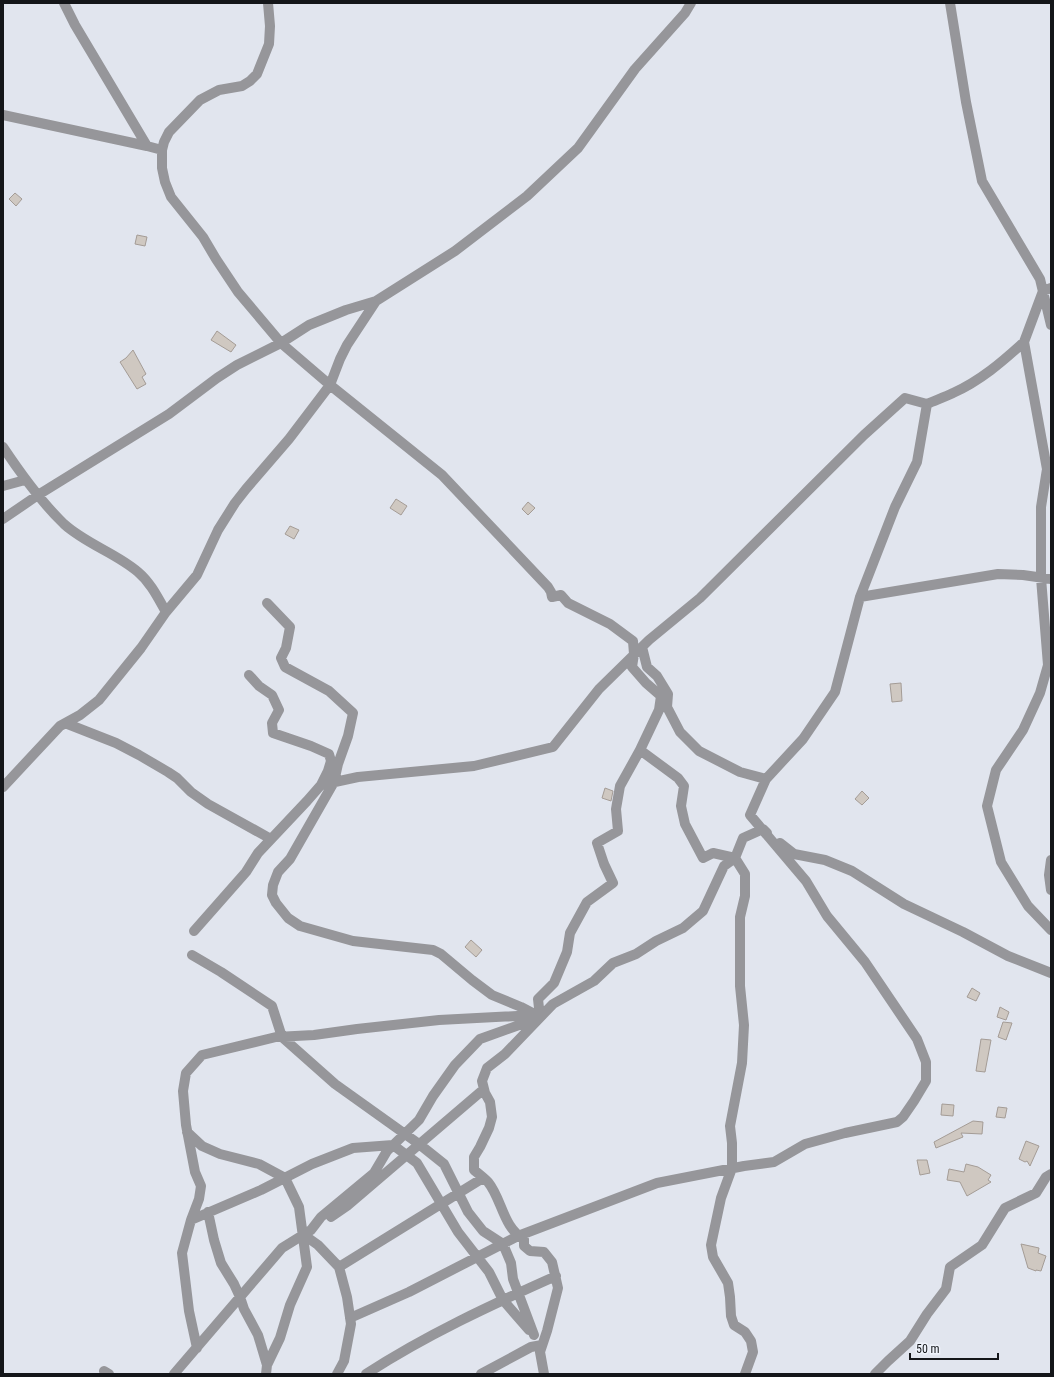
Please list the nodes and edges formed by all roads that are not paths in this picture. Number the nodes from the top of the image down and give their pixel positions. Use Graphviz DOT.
graph roads {
  1 [pos="64,3"];
  2 [pos="268,3"];
  3 [pos="691,3"];
  4 [pos="950,3"];
  5 [pos="3,115"];
  6 [pos="147,146"];
  7 [pos="162,150"];
  8 [pos="1047,289"];
  9 [pos="1051,300"];
  10 [pos="376,302"];
  11 [pos="1051,325"];
  12 [pos="1024,342"];
  13 [pos="281,343"];
  14 [pos="330,385"];
  15 [pos="927,404"];
  16 [pos="3,447"];
  17 [pos="25,480"];
  18 [pos="3,486"];
  19 [pos="38,496"];
  20 [pos="3,520"];
  21 [pos="1046,579"];
  22 [pos="860,597"];
  23 [pos="267,603"];
  24 [pos="166,612"];
  25 [pos="642,647"];
  26 [pos="634,654"];
  27 [pos="249,675"];
  28 [pos="65,723"];
  29 [pos="640,750"];
  30 [pos="766,779"];
  31 [pos="334,782"];
  32 [pos="321,785"];
  33 [pos="3,787"];
  34 [pos="763,829"];
  35 [pos="271,839"];
  36 [pos="734,858"];
  37 [pos="1051,860"];
  38 [pos="1051,890"];
  39 [pos="1051,930"];
  40 [pos="194,931"];
  41 [pos="192,955"];
  42 [pos="1051,973"];
  43 [pos="538,1016"];
  44 [pos="282,1037"];
  45 [pos="484,1089"];
  46 [pos="187,1132"];
  47 [pos="404,1133"];
  48 [pos="419,1144"];
  49 [pos="393,1145"];
  50 [pos="406,1155"];
  51 [pos="732,1168"];
  52 [pos="1051,1174"];
  53 [pos="285,1178"];
  54 [pos="483,1178"];
  55 [pos="459,1193"];
  56 [pos="441,1204"];
  57 [pos="208,1212"];
  58 [pos="191,1220"];
  59 [pos="307,1233"];
  60 [pos="518,1236"];
  61 [pos="503,1244"];
  62 [pos="477,1257"];
  63 [pos="339,1267"];
  64 [pos="556,1276"];
  65 [pos="518,1293"];
  66 [pos="240,1297"];
  67 [pos="503,1300"];
  68 [pos="350,1318"];
  69 [pos="534,1335"];
  70 [pos="542,1345"];
  71 [pos="197,1348"];
  72 [pos="267,1370"];
  73 [pos="174,1374"];
  74 [pos="337,1374"];
  75 [pos="366,1374"];
  76 [pos="481,1374"];
  77 [pos="544,1374"];
  78 [pos="745,1374"];
  79 [pos="875,1374"];
  1 -- 6 [label="street"];
  2 -- 7 [label="street"];
  3 -- 10 [label="street"];
  4 -- 8 [label="street"];
  5 -- 6 [label="street"];
  6 -- 7 [label="street"];
  7 -- 13 [label="street"];
  8 -- 9 [label="street"];
  8 -- 11 [label="street"];
  8 -- 12 [label="street"];
  10 -- 13 [label="street"];
  10 -- 14 [label="street"];
  12 -- 15 [label="street"];
  12 -- 21 [label="street"];
  13 -- 14 [label="street"];
  13 -- 19 [label="street"];
  14 -- 24 [label="street"];
  14 -- 26 [label="street"];
  15 -- 22 [label="street"];
  15 -- 25 [label="street"];
  16 -- 17 [label="street"];
  17 -- 18 [label="street"];
  17 -- 19 [label="street"];
  19 -- 20 [label="street"];
  19 -- 24 [label="street"];
  21 -- 22 [label="street"];
  21 -- 39 [label="street"];
  22 -- 30 [label="street"];
  23 -- 31 [label="street"];
  24 -- 28 [label="street"];
  25 -- 26 [label="street"];
  25 -- 30 [label="street"];
  26 -- 29 [label="street"];
  26 -- 31 [label="street"];
  27 -- 32 [label="street"];
  28 -- 33 [label="street"];
  28 -- 35 [label="street"];
  29 -- 36 [label="street"];
  29 -- 43 [label="street"];
  30 -- 34 [label="street"];
  31 -- 32 [label="street"];
  31 -- 43 [label="street"];
  32 -- 35 [label="street"];
  34 -- 36 [label="street"];
  34 -- 42 [label="street"];
  34 -- 51 [label="street"];
  35 -- 40 [label="street"];
  36 -- 43 [label="street"];
  36 -- 51 [label="street"];
  37 -- 38 [label="street"];
  41 -- 44 [label="street"];
  43 -- 44 [label="street"];
  43 -- 45 [label="street"];
  43 -- 47 [label="street"];
  44 -- 46 [label="street"];
  44 -- 47 [label="street"];
  45 -- 48 [label="street"];
  45 -- 54 [label="street"];
  46 -- 53 [label="street"];
  46 -- 58 [label="street"];
  47 -- 48 [label="street"];
  47 -- 49 [label="street"];
  48 -- 50 [label="street"];
  48 -- 55 [label="street"];
  49 -- 50 [label="street"];
  49 -- 53 [label="street"];
  49 -- 59 [label="street"];
  50 -- 56 [label="street"];
  50 -- 59 [label="street"];
  51 -- 60 [label="street"];
  51 -- 78 [label="street"];
  52 -- 79 [label="street"];
  53 -- 57 [label="street"];
  53 -- 59 [label="street"];
  54 -- 55 [label="street"];
  54 -- 60 [label="street"];
  55 -- 56 [label="street"];
  55 -- 61 [label="street"];
  56 -- 62 [label="street"];
  56 -- 63 [label="street"];
  57 -- 58 [label="street"];
  57 -- 66 [label="street"];
  58 -- 71 [label="street"];
  59 -- 63 [label="street"];
  59 -- 66 [label="street"];
  59 -- 72 [label="street"];
  60 -- 61 [label="street"];
  60 -- 64 [label="street"];
  61 -- 62 [label="street"];
  61 -- 65 [label="street"];
  62 -- 67 [label="street"];
  62 -- 68 [label="street"];
  63 -- 68 [label="street"];
  64 -- 65 [label="street"];
  64 -- 70 [label="street"];
  65 -- 67 [label="street"];
  65 -- 69 [label="street"];
  66 -- 71 [label="street"];
  66 -- 72 [label="street"];
  67 -- 69 [label="street"];
  67 -- 75 [label="street"];
  68 -- 74 [label="street"];
  69 -- 70 [label="street"];
  70 -- 76 [label="street"];
  70 -- 77 [label="street"];
  71 -- 73 [label="street"];
}
